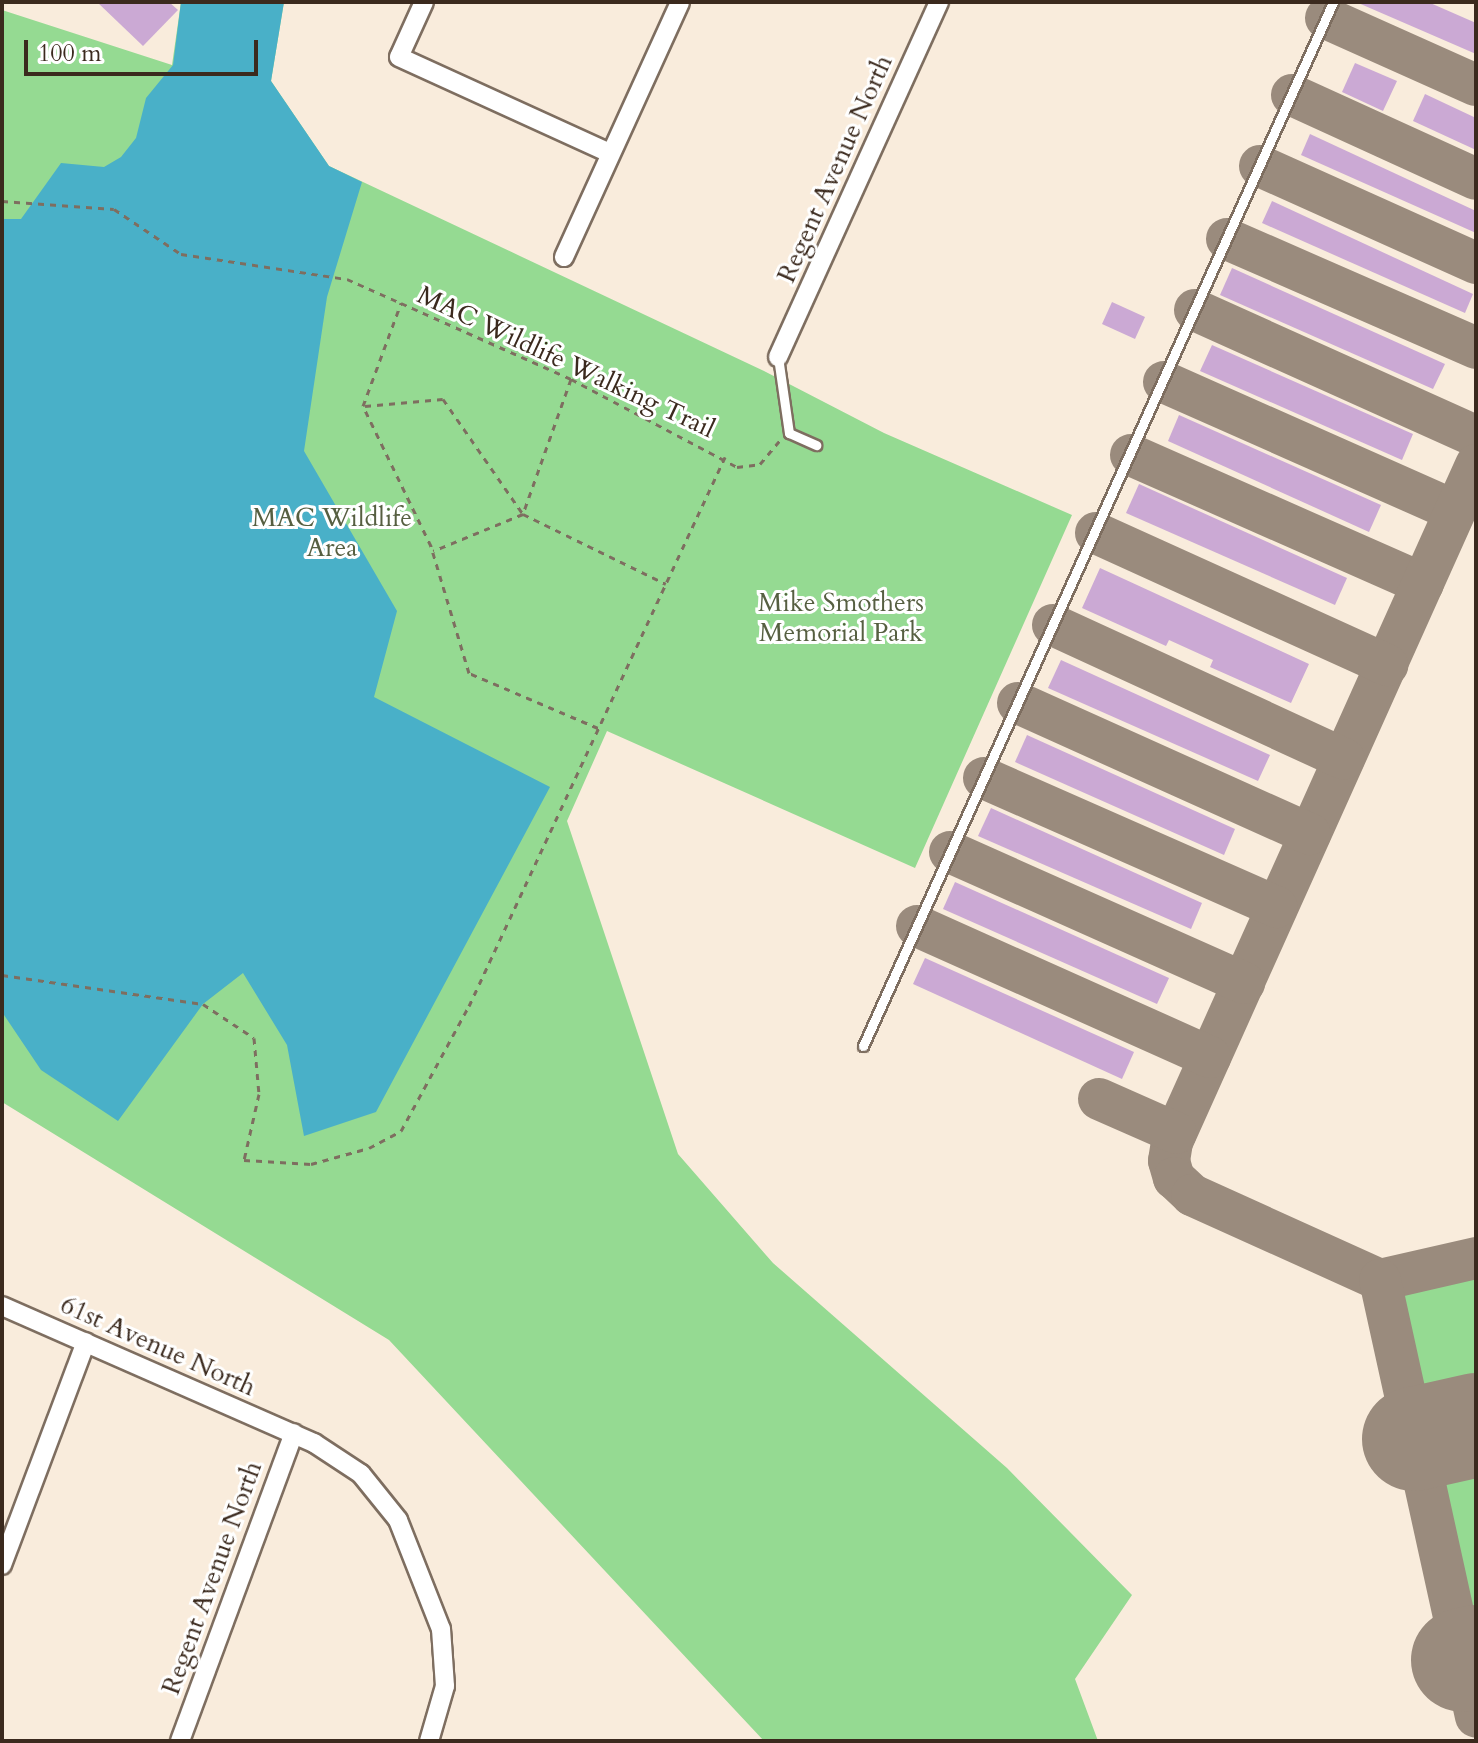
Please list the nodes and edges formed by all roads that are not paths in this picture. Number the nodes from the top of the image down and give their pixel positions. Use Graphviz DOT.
graph roads {
  1 [pos="424,2"];
  2 [pos="680,2"];
  3 [pos="939,2"];
  4 [pos="1333,2"];
  5 [pos="610,153"];
  6 [pos="564,257"];
  7 [pos="778,357"];
  8 [pos="816,445"];
  9 [pos="863,1046"];
  10 [pos="2,1306"];
  11 [pos="86,1342"];
  12 [pos="294,1433"];
  13 [pos="2,1565"];
  14 [pos="180,1741"];
  15 [pos="429,1741"];
  1 -- 5 [label="street"];
  2 -- 5 [label="street"];
  3 -- 7 [label="street, Regent Avenue North"];
  4 -- 9 [label="lane"];
  5 -- 6 [label="street"];
  7 -- 8 [label="lane"];
  10 -- 11 [label="street, 61st Avenue North"];
  11 -- 12 [label="street, 61st Avenue North"];
  11 -- 13 [label="street"];
  12 -- 14 [label="street, Regent Avenue North"];
  12 -- 15 [label="street, 61st Avenue North"];
}
